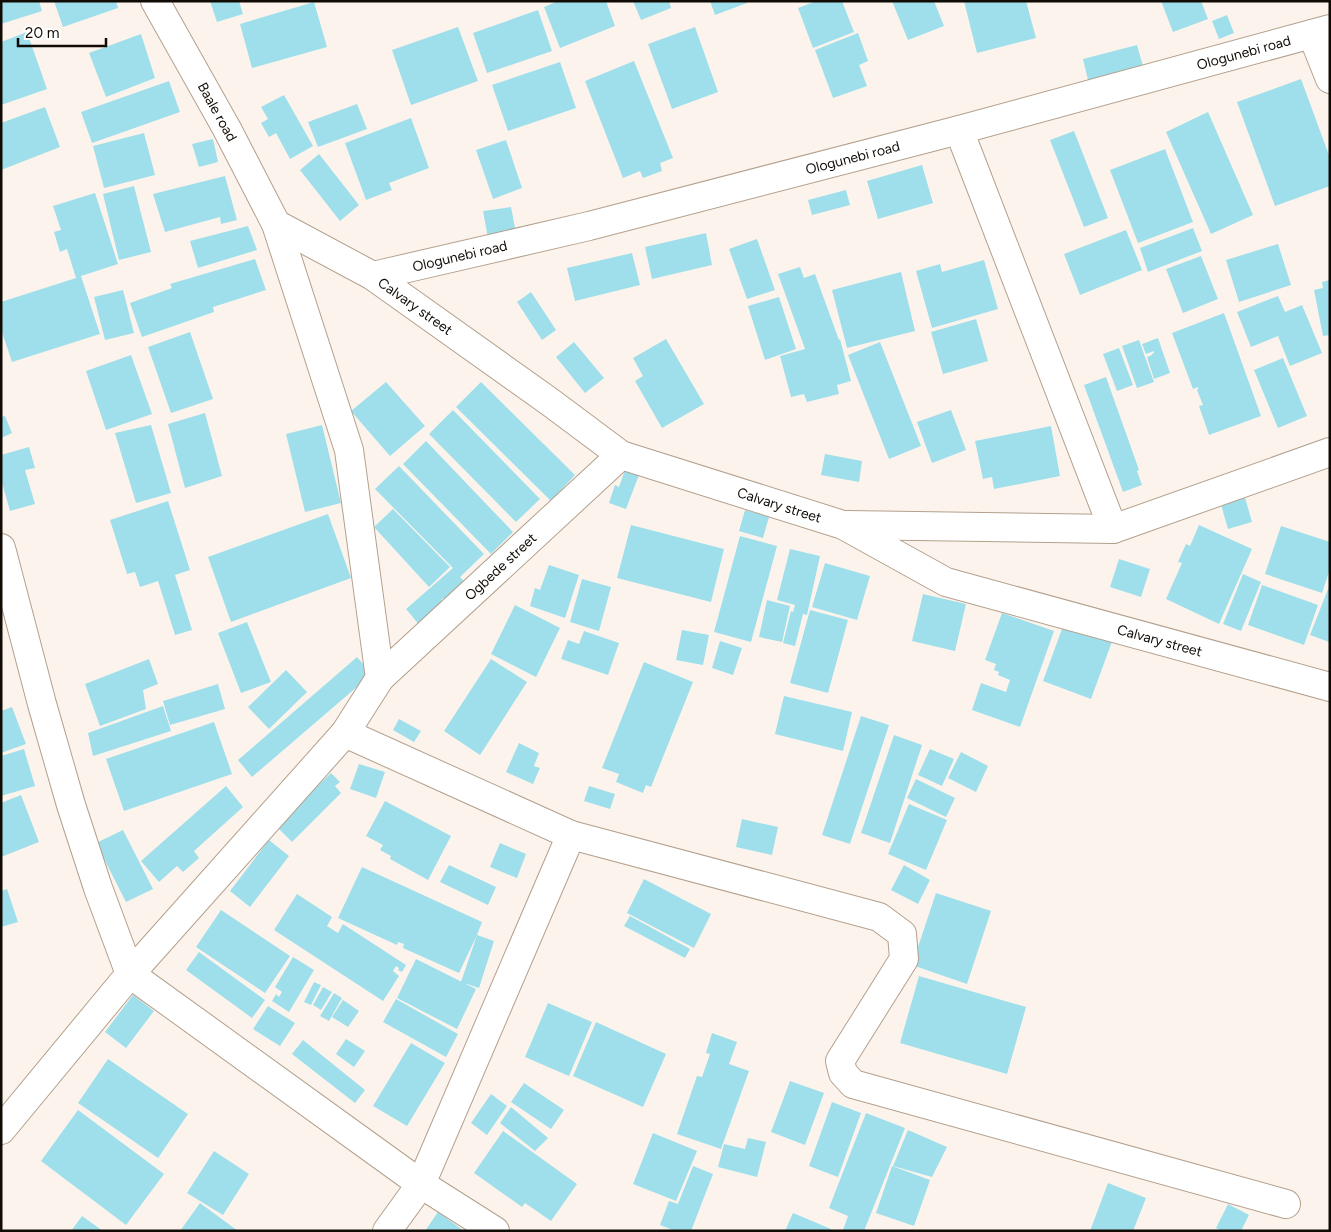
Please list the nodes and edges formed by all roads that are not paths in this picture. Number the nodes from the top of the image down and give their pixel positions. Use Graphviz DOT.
graph roads {
  1 [pos="155,1"];
  2 [pos="1321,31"];
  3 [pos="1330,79"];
  4 [pos="959,130"];
  5 [pos="276,224"];
  6 [pos="373,276"];
  7 [pos="1330,452"];
  8 [pos="621,455"];
  9 [pos="843,525"];
  10 [pos="1113,529"];
  11 [pos="1,548"];
  12 [pos="380,678"];
  13 [pos="1330,686"];
  14 [pos="345,733"];
  15 [pos="571,835"];
  16 [pos="130,974"];
  17 [pos="1,1130"];
  18 [pos="421,1184"];
  19 [pos="1286,1204"];
  20 [pos="387,1231"];
  21 [pos="494,1231"];
  1 -- 5 [label="street, Baale road"];
  2 -- 3 [label="street"];
  2 -- 4 [label="street, Ologunebi road"];
  4 -- 6 [label="street, Ologunebi road"];
  4 -- 10 [label="street"];
  5 -- 6 [label="street, Calvary street"];
  5 -- 12 [label="street, Baale road"];
  6 -- 8 [label="street, Calvary street"];
  7 -- 10 [label="street"];
  8 -- 9 [label="street, Calvary street"];
  8 -- 12 [label="street, Ogbede street"];
  9 -- 10 [label="street"];
  9 -- 13 [label="street, Calvary street"];
  11 -- 16 [label="street"];
  12 -- 14 [label="street, Ogbede street"];
  14 -- 15 [label="street"];
  14 -- 16 [label="street, Ogbede street"];
  15 -- 18 [label="street"];
  15 -- 19 [label="street"];
  16 -- 17 [label="street, Ogbede street"];
  16 -- 18 [label="street"];
  18 -- 20 [label="street"];
  18 -- 21 [label="street"];
}
